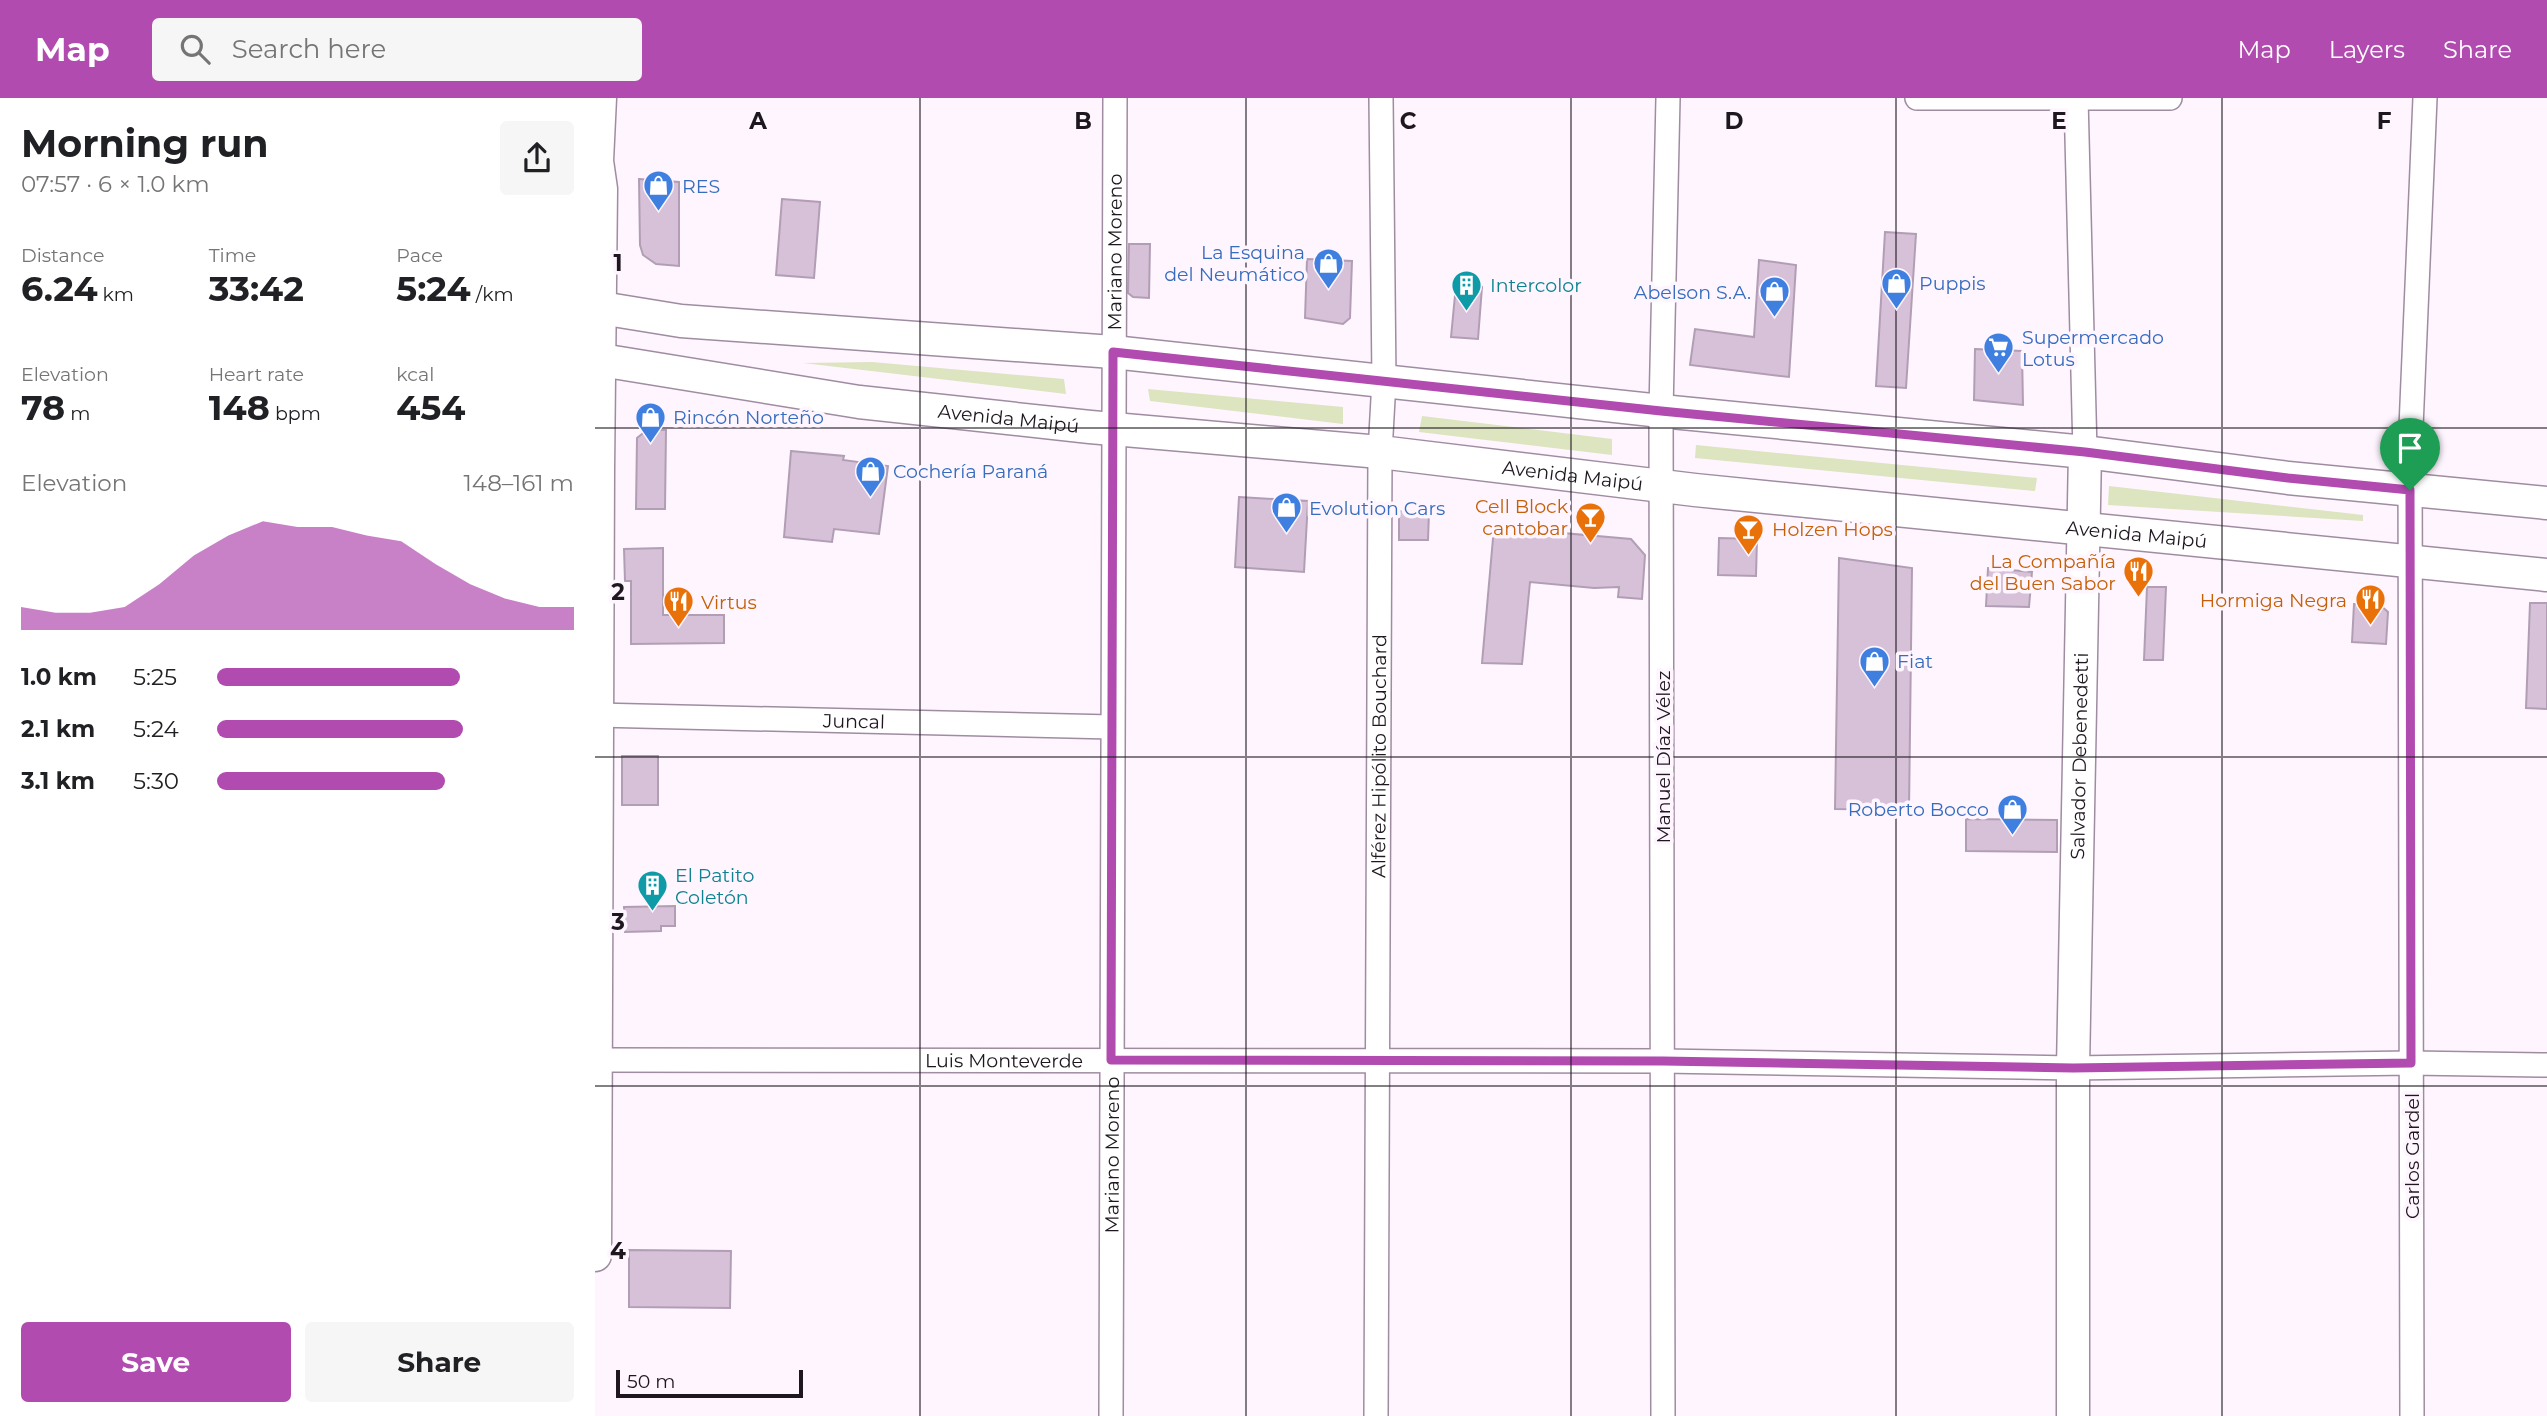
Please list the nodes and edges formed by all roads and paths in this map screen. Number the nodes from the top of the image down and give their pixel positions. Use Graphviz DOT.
graph roads {
  1 [pos="600,98"];
  2 [pos="1115,98"];
  3 [pos="1381,98"];
  4 [pos="1668,98"];
  5 [pos="1917,98"];
  6 [pos="2171,98"];
  7 [pos="2425,98"];
  8 [pos="2076,99"];
  9 [pos="597,308"];
  10 [pos="1113,352"];
  11 [pos="598,360"];
  12 [pos="1384,381"];
  13 [pos="1661,411"];
  14 [pos="1112,430"];
  15 [pos="1380,452"];
  16 [pos="2085,452"];
  17 [pos="1662,486"];
  18 [pos="2410,490"];
  19 [pos="2547,503"];
  20 [pos="2082,528"];
  21 [pos="2411,560"];
  22 [pos="2547,575"];
  23 [pos="597,715"];
  24 [pos="1112,727"];
  25 [pos="596,1019"];
  26 [pos="596,1060"];
  27 [pos="1111,1060"];
  28 [pos="1376,1061"];
  29 [pos="1663,1061"];
  30 [pos="2411,1063"];
  31 [pos="2547,1065"];
  32 [pos="2073,1068"];
  33 [pos="595,1255"];
  34 [pos="1111,1416"];
  35 [pos="1376,1416"];
  36 [pos="1663,1416"];
  37 [pos="2073,1416"];
  38 [pos="2411,1416"];
  1 -- 9 [label="main road"];
  2 -- 10 [label="street, Mariano Moreno"];
  3 -- 12 [label="street, Alférez Hipólito Bouchard"];
  4 -- 13 [label="street, Manuel Díaz Vélez"];
  5 -- 8 [label="street"];
  6 -- 8 [label="street"];
  7 -- 18 [label="street, Carlos Gardel"];
  8 -- 16 [label="street, Salvador Debenedetti"];
  9 -- 10 [label="main road"];
  9 -- 11 [label="main road"];
  10 -- 12 [label="main road"];
  10 -- 14 [label="street, Mariano Moreno"];
  11 -- 14 [label="main road, Avenida Maipú"];
  11 -- 23 [label="main road"];
  12 -- 13 [label="main road"];
  12 -- 15 [label="street, Alférez Hipólito Bouchard"];
  13 -- 16 [label="main road"];
  13 -- 17 [label="street, Manuel Díaz Vélez"];
  14 -- 15 [label="main road, Avenida Maipú"];
  14 -- 24 [label="street, Mariano Moreno"];
  15 -- 17 [label="main road, Avenida Maipú"];
  15 -- 28 [label="street, Alférez Hipólito Bouchard"];
  16 -- 18 [label="main road"];
  16 -- 20 [label="main road, Salvador Debenedetti"];
  17 -- 20 [label="main road, Avenida Maipú"];
  17 -- 29 [label="street, Manuel Díaz Vélez"];
  18 -- 19 [label="main road"];
  18 -- 21 [label="street, Carlos Gardel"];
  20 -- 21 [label="main road, Avenida Maipú"];
  20 -- 32 [label="main road, Salvador Debenedetti"];
  21 -- 22 [label="main road, Avenida Maipú"];
  21 -- 30 [label="street, Carlos Gardel"];
  23 -- 24 [label="street, Juncal"];
  23 -- 25 [label="main road"];
  24 -- 27 [label="street, Mariano Moreno"];
  25 -- 26 [label="main road"];
  26 -- 27 [label="street, Luis Monteverde"];
  26 -- 33 [label="main road"];
  27 -- 28 [label="street, Luis Monteverde"];
  27 -- 34 [label="street, Mariano Moreno"];
  28 -- 29 [label="street, Luis Monteverde"];
  28 -- 35 [label="street, Alférez Hipólito Bouchard"];
  29 -- 32 [label="street, Luis Monteverde"];
  29 -- 36 [label="street, Manuel Díaz Vélez"];
  30 -- 31 [label="street, Luis Monteverde"];
  30 -- 32 [label="street, Luis Monteverde"];
  30 -- 38 [label="street, Carlos Gardel"];
  32 -- 37 [label="main road, Salvador Debenedetti"];
}
